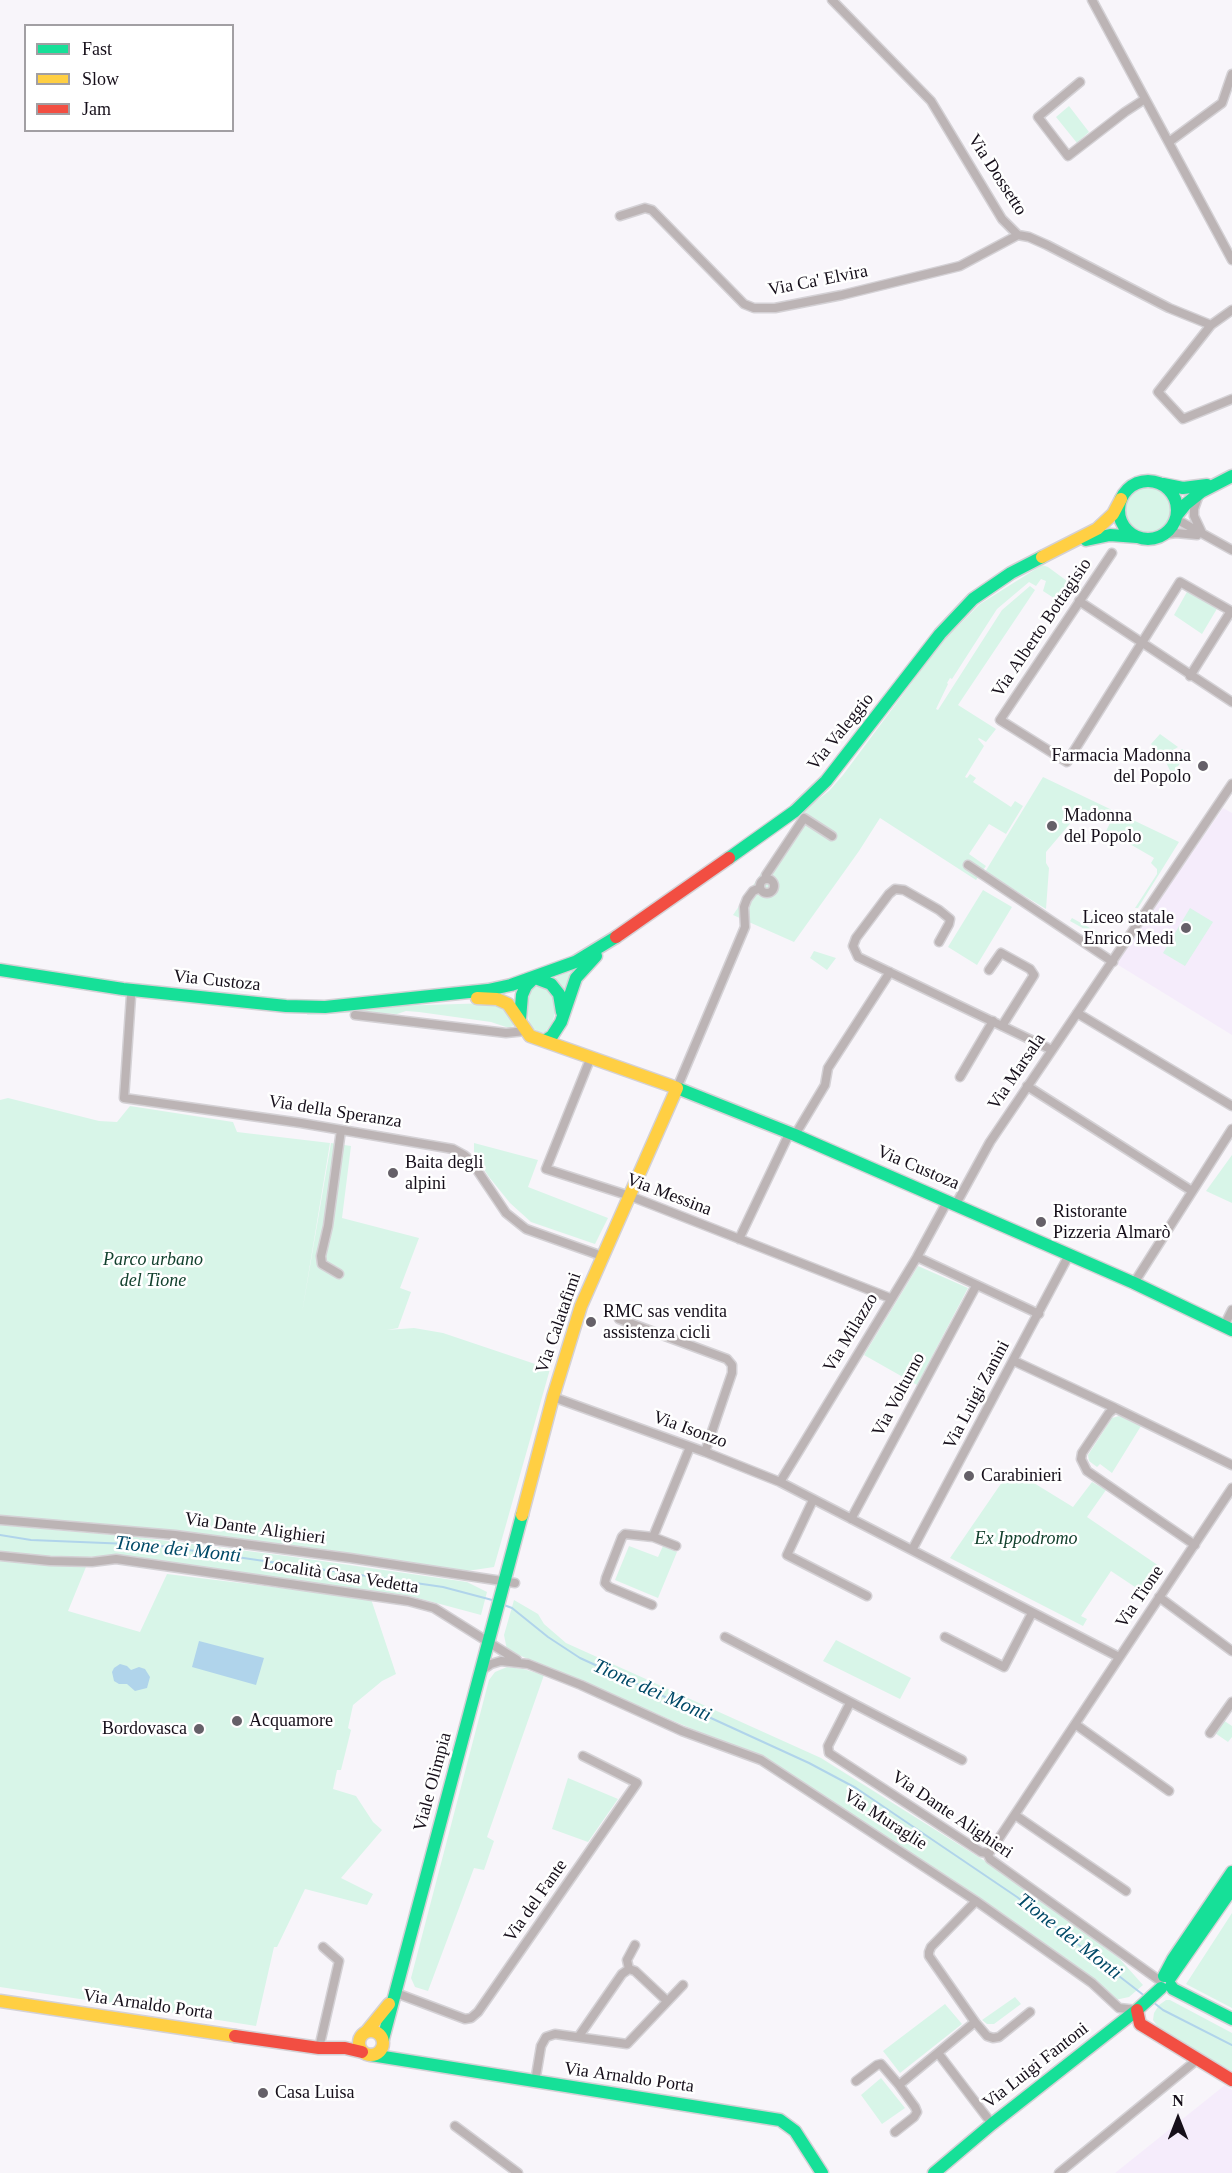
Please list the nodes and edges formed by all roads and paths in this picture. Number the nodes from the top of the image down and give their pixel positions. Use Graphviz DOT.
graph roads {
  1 [pos="832,0"];
  2 [pos="1092,0"];
  3 [pos="1232,74"];
  4 [pos="1080,82"];
  5 [pos="1145,99"];
  6 [pos="1169,142"];
  7 [pos="620,216"];
  8 [pos="1018,235"];
  9 [pos="1231,256"];
  10 [pos="1232,310"];
  11 [pos="1211,325"];
  12 [pos="1232,399"];
  13 [pos="1232,476"];
  14 [pos="1160,483"];
  15 [pos="1214,484"];
  16 [pos="1201,492"];
  17 [pos="1121,499"];
  18 [pos="1176,517"];
  19 [pos="1162,535"];
  20 [pos="1204,536"];
  21 [pos="1147,538"];
  22 [pos="1073,543"];
  23 [pos="1232,550"];
  24 [pos="1112,553"];
  25 [pos="1079,601"];
  26 [pos="1141,643"];
  27 [pos="1190,676"];
  28 [pos="1232,702"];
  29 [pos="1232,784"];
  30 [pos="832,836"];
  31 [pos="968,866"];
  32 [pos="622,933"];
  33 [pos="939,942"];
  34 [pos="1113,962"];
  35 [pos="0,970"];
  36 [pos="989,970"];
  37 [pos="890,972"];
  38 [pos="535,978"];
  39 [pos="131,996"];
  40 [pos="431,996"];
  41 [pos="1077,1013"];
  42 [pos="355,1015"];
  43 [pos="561,1017"];
  44 [pos="520,1019"];
  45 [pos="993,1021"];
  46 [pos="1002,1026"];
  47 [pos="526,1031"];
  48 [pos="546,1040"];
  49 [pos="1052,1050"];
  50 [pos="587,1055"];
  51 [pos="960,1077"];
  52 [pos="1027,1086"];
  53 [pos="677,1088"];
  54 [pos="1232,1106"];
  55 [pos="1232,1129"];
  56 [pos="341,1130"];
  57 [pos="792,1134"];
  58 [pos="1192,1191"];
  59 [pos="630,1196"];
  60 [pos="952,1202"];
  61 [pos="739,1239"];
  62 [pos="1069,1255"];
  63 [pos="602,1256"];
  64 [pos="917,1257"];
  65 [pos="339,1274"];
  66 [pos="1134,1283"];
  67 [pos="976,1286"];
  68 [pos="890,1298"];
  69 [pos="1232,1310"];
  70 [pos="1039,1314"];
  71 [pos="619,1319"];
  72 [pos="1228,1328"];
  73 [pos="1014,1361"];
  74 [pos="553,1398"];
  75 [pos="1115,1408"];
  76 [pos="690,1447"];
  77 [pos="705,1452"];
  78 [pos="1232,1465"];
  79 [pos="780,1482"];
  80 [pos="1232,1488"];
  81 [pos="813,1500"];
  82 [pos="851,1519"];
  83 [pos="0,1520"];
  84 [pos="653,1537"];
  85 [pos="1195,1545"];
  86 [pos="676,1546"];
  87 [pos="912,1550"];
  88 [pos="0,1556"];
  89 [pos="509,1582"];
  90 [pos="867,1596"];
  91 [pos="1159,1597"];
  92 [pos="652,1605"];
  93 [pos="1032,1612"];
  94 [pos="725,1637"];
  95 [pos="945,1637"];
  96 [pos="488,1642"];
  97 [pos="1232,1651"];
  98 [pos="1119,1657"];
  99 [pos="528,1664"];
  100 [pos="480,1671"];
  101 [pos="1232,1702"];
  102 [pos="850,1703"];
  103 [pos="1075,1724"];
  104 [pos="1210,1733"];
  105 [pos="583,1756"];
  106 [pos="962,1760"];
  107 [pos="1169,1791"];
  108 [pos="1015,1815"];
  109 [pos="987,1853"];
  110 [pos="1232,1872"];
  111 [pos="1232,1889"];
  112 [pos="1126,1891"];
  113 [pos="975,1901"];
  114 [pos="635,1945"];
  115 [pos="323,1947"];
  116 [pos="628,1969"];
  117 [pos="1165,1982"];
  118 [pos="683,1985"];
  119 [pos="396,1993"];
  120 [pos="0,2001"];
  121 [pos="667,2001"];
  122 [pos="1137,2010"];
  123 [pos="1030,2012"];
  124 [pos="1232,2019"];
  125 [pos="975,2022"];
  126 [pos="364,2033"];
  127 [pos="579,2036"];
  128 [pos="383,2042"];
  129 [pos="323,2048"];
  130 [pos="938,2053"];
  131 [pos="367,2054"];
  132 [pos="1198,2060"];
  133 [pos="406,2061"];
  134 [pos="1232,2080"];
  135 [pos="856,2081"];
  136 [pos="535,2082"];
  137 [pos="899,2085"];
  138 [pos="992,2124"];
  139 [pos="455,2126"];
  140 [pos="895,2132"];
  141 [pos="944,2170"];
  142 [pos="518,2173"];
  143 [pos="822,2173"];
  144 [pos="1059,2173"];
  1 -- 8 [label="street, Via Dossetto"];
  2 -- 5 [label="street"];
  3 -- 6 [label="street"];
  4 -- 5 [label="street"];
  5 -- 6 [label="street"];
  6 -- 9 [label="street"];
  7 -- 8 [label="street, Via Ca' Elvira"];
  8 -- 11 [label="street, Via Dossetto"];
  10 -- 11 [label="street"];
  11 -- 12 [label="street"];
  13 -- 15 [label="main road"];
  14 -- 15 [label="main road"];
  14 -- 17 [label="main road"];
  14 -- 18 [label="main road"];
  15 -- 16 [label="main road"];
  16 -- 18 [label="main road"];
  16 -- 20 [label="street"];
  17 -- 21 [label="main road"];
  17 -- 22 [label="main road, Via Valeggio"];
  18 -- 19 [label="main road"];
  18 -- 20 [label="street"];
  19 -- 20 [label="street"];
  19 -- 21 [label="main road"];
  20 -- 23 [label="street"];
  21 -- 22 [label="main road, Via Valeggio"];
  22 -- 32 [label="main road, Via Valeggio"];
  24 -- 25 [label="street, Via Alberto Bottagisio"];
  25 -- 26 [label="street"];
  25 -- 26 [label="street, Via Alberto Bottagisio"];
  26 -- 27 [label="street"];
  26 -- 27 [label="street"];
  27 -- 28 [label="street"];
  29 -- 34 [label="street, Via Marsala"];
  30 -- 53 [label="street"];
  31 -- 34 [label="street"];
  32 -- 38 [label="main road, Via Custoza"];
  32 -- 43 [label="main road"];
  33 -- 37 [label="street"];
  34 -- 41 [label="street, Via Marsala"];
  35 -- 40 [label="main road, Via Custoza"];
  36 -- 46 [label="street"];
  37 -- 45 [label="street"];
  37 -- 57 [label="street"];
  38 -- 40 [label="main road, Via Custoza"];
  38 -- 43 [label="main road"];
  38 -- 44 [label="main road"];
  39 -- 56 [label="street, Via della Speranza"];
  40 -- 44 [label="main road, Via Custoza"];
  41 -- 49 [label="street, Via Marsala"];
  41 -- 54 [label="street"];
  42 -- 47 [label="street, Via Custoza"];
  43 -- 48 [label="main road"];
  43 -- 50 [label="main road"];
  44 -- 47 [label="main road, Via Custoza"];
  45 -- 46 [label="street"];
  45 -- 51 [label="street"];
  46 -- 49 [label="street"];
  47 -- 48 [label="main road, Via Custoza"];
  48 -- 50 [label="main road, Via Custoza"];
  49 -- 52 [label="street, Via Marsala"];
  50 -- 53 [label="main road, Via Custoza"];
  50 -- 59 [label="street, Via Messina"];
  52 -- 58 [label="street"];
  52 -- 60 [label="street, Via Marsala"];
  53 -- 57 [label="main road, Via Custoza"];
  53 -- 59 [label="main road, Via Calatafimi"];
  55 -- 58 [label="street"];
  56 -- 63 [label="street, Via della Speranza"];
  56 -- 65 [label="street"];
  57 -- 60 [label="main road, Via Custoza"];
  57 -- 61 [label="street"];
  58 -- 66 [label="street"];
  59 -- 61 [label="street, Via Messina"];
  59 -- 63 [label="main road, Via Calatafimi"];
  60 -- 62 [label="main road, Via Custoza"];
  60 -- 64 [label="street, Via Milazzo"];
  61 -- 68 [label="street, Via Messina"];
  62 -- 66 [label="main road, Via Custoza"];
  62 -- 70 [label="street, Via Luigi Zanini"];
  63 -- 74 [label="main road, Via Calatafimi"];
  64 -- 67 [label="street"];
  64 -- 68 [label="street, Via Milazzo"];
  66 -- 72 [label="main road, Via Custoza"];
  67 -- 70 [label="street"];
  67 -- 82 [label="street, Via Volturno"];
  68 -- 79 [label="street, Via Milazzo"];
  69 -- 72 [label="street"];
  70 -- 73 [label="street, Via Luigi Zanini"];
  71 -- 77 [label="street"];
  73 -- 75 [label="street"];
  73 -- 87 [label="street, Via Luigi Zanini"];
  74 -- 76 [label="street, Via Isonzo"];
  74 -- 89 [label="main road, Via Calatafimi"];
  75 -- 78 [label="street"];
  75 -- 85 [label="street"];
  76 -- 77 [label="street, Via Isonzo"];
  76 -- 84 [label="street"];
  77 -- 79 [label="street, Via Isonzo"];
  79 -- 81 [label="street, Via Isonzo"];
  80 -- 85 [label="street, Via Tione"];
  81 -- 82 [label="street, Via Isonzo"];
  81 -- 90 [label="street"];
  82 -- 87 [label="street, Via Isonzo"];
  83 -- 89 [label="street, Via Dante Alighieri"];
  84 -- 86 [label="street"];
  84 -- 92 [label="street"];
  85 -- 91 [label="street, Via Tione"];
  87 -- 93 [label="street, Via Isonzo"];
  88 -- 96 [label="street, Località Casa Vedetta"];
  89 -- 96 [label="main road, Viale Olimpia"];
  91 -- 97 [label="street"];
  91 -- 98 [label="street, Via Tione"];
  93 -- 95 [label="street"];
  93 -- 98 [label="street, Via Isonzo"];
  94 -- 102 [label="street"];
  96 -- 99 [label="street, Località Casa Vedetta"];
  96 -- 100 [label="main road, Viale Olimpia"];
  98 -- 103 [label="street, Via Tione"];
  99 -- 100 [label="street, Via Muraglie"];
  99 -- 113 [label="street, Via Muraglie"];
  100 -- 119 [label="main road, Viale Olimpia"];
  101 -- 104 [label="street"];
  102 -- 106 [label="street"];
  102 -- 109 [label="street, Via Dante Alighieri"];
  103 -- 107 [label="street"];
  103 -- 108 [label="street, Via Tione"];
  105 -- 119 [label="street, Via del Fante"];
  108 -- 109 [label="street, Via Tione"];
  108 -- 112 [label="street"];
  109 -- 117 [label="street, Via Dante Alighieri"];
  110 -- 117 [label="main road"];
  111 -- 117 [label="main road"];
  113 -- 122 [label="street, Via Muraglie"];
  113 -- 125 [label="street"];
  114 -- 116 [label="street"];
  115 -- 129 [label="street"];
  116 -- 121 [label="street"];
  116 -- 127 [label="street"];
  117 -- 122 [label="main road, Via Luigi Fantoni"];
  117 -- 124 [label="main road"];
  118 -- 121 [label="street"];
  119 -- 126 [label="main road, Viale Olimpia"];
  119 -- 128 [label="main road, Viale Olimpia"];
  120 -- 129 [label="main road, Via Arnaldo Porta"];
  121 -- 127 [label="street"];
  122 -- 132 [label="main road"];
  122 -- 138 [label="main road, Via Luigi Fantoni"];
  123 -- 125 [label="street"];
  125 -- 130 [label="street"];
  126 -- 128 [label="main road"];
  126 -- 129 [label="main road, Viale Olimpia"];
  126 -- 131 [label="main road"];
  127 -- 136 [label="street"];
  128 -- 131 [label="main road"];
  128 -- 133 [label="main road, Via Arnaldo Porta"];
  129 -- 131 [label="main road, Via Arnaldo Porta"];
  130 -- 137 [label="street"];
  130 -- 138 [label="street"];
  131 -- 133 [label="main road, Via Arnaldo Porta"];
  132 -- 134 [label="main road"];
  132 -- 144 [label="street"];
  133 -- 136 [label="main road, Via Arnaldo Porta"];
  135 -- 137 [label="street"];
  136 -- 143 [label="main road, Via Arnaldo Porta"];
  137 -- 140 [label="street"];
  138 -- 141 [label="main road, Via Luigi Fantoni"];
  139 -- 142 [label="street"];
}
